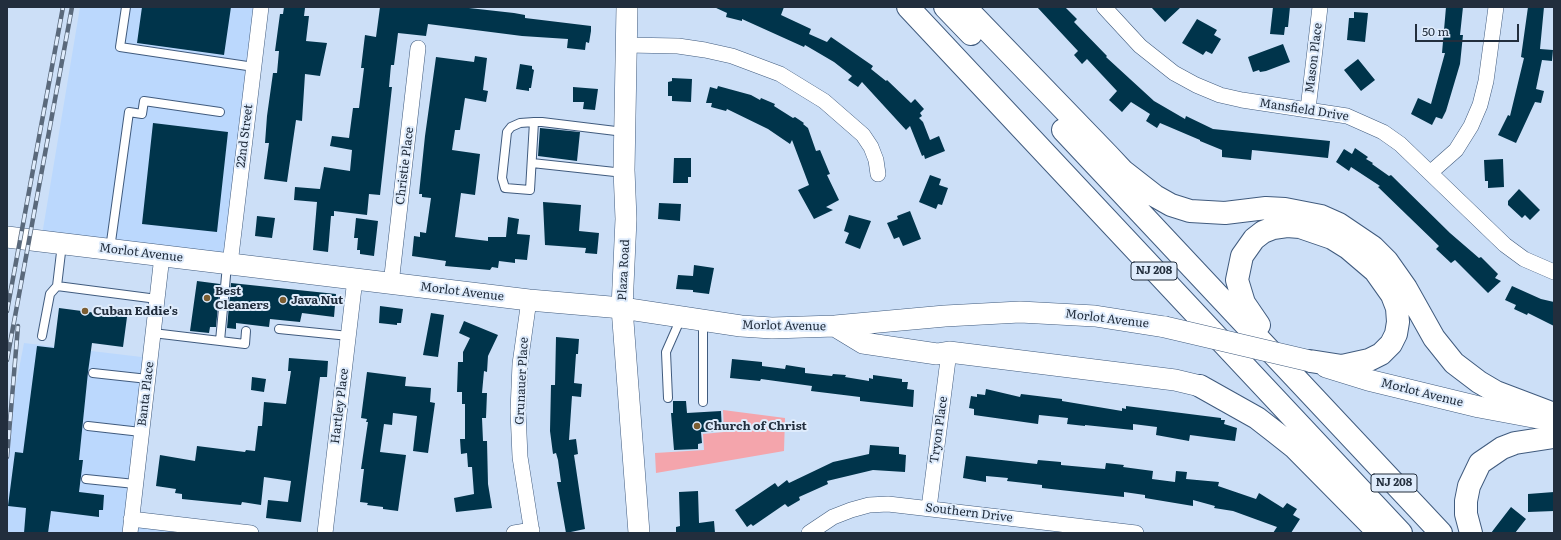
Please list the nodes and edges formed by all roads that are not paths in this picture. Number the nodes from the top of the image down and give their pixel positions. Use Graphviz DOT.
graph roads {
  1 [pos="126,7"];
  2 [pos="261,7"];
  3 [pos="627,7"];
  4 [pos="908,7"];
  5 [pos="945,7"];
  6 [pos="965,7"];
  7 [pos="1104,7"];
  8 [pos="1320,7"];
  9 [pos="1496,7"];
  10 [pos="626,44"];
  11 [pos="418,48"];
  12 [pos="254,67"];
  13 [pos="1308,109"];
  14 [pos="220,112"];
  15 [pos="534,122"];
  16 [pos="625,132"];
  17 [pos="532,163"];
  18 [pos="624,173"];
  19 [pos="1430,173"];
  20 [pos="878,174"];
  21 [pos="7,237"];
  22 [pos="62,244"];
  23 [pos="110,249"];
  24 [pos="162,256"];
  25 [pos="229,264"];
  26 [pos="1554,272"];
  27 [pos="356,279"];
  28 [pos="391,284"];
  29 [pos="56,286"];
  30 [pos="157,299"];
  31 [pos="529,300"];
  32 [pos="622,308"];
  33 [pos="682,318"];
  34 [pos="703,321"];
  35 [pos="835,326"];
  36 [pos="279,329"];
  37 [pos="246,331"];
  38 [pos="153,333"];
  39 [pos="42,336"];
  40 [pos="349,336"];
  41 [pos="220,341"];
  42 [pos="950,352"];
  43 [pos="1310,362"];
  44 [pos="93,373"];
  45 [pos="148,379"];
  46 [pos="1200,386"];
  47 [pos="668,398"];
  48 [pos="703,402"];
  49 [pos="1554,414"];
  50 [pos="1554,421"];
  51 [pos="88,426"];
  52 [pos="1339,426"];
  53 [pos="141,432"];
  54 [pos="1554,437"];
  55 [pos="86,480"];
  56 [pos="135,484"];
  57 [pos="929,508"];
  58 [pos="131,526"];
  59 [pos="532,531"];
  60 [pos="251,533"];
  61 [pos="325,533"];
  62 [pos="514,533"];
  63 [pos="639,533"];
  64 [pos="809,533"];
  65 [pos="1136,533"];
  66 [pos="1379,533"];
  67 [pos="1401,533"];
  68 [pos="1441,533"];
  69 [pos="1471,533"];
  1 -- 12 [label="lane"];
  2 -- 12 [label="street, 22nd Street"];
  3 -- 10 [label="street, Plaza Road"];
  4 -- 67 [label="highway, NJ 208"];
  5 -- 52 [label="highway, NJ 208"];
  6 -- 49 [label="highway"];
  7 -- 13 [label="street, Mansfield Drive"];
  8 -- 13 [label="street, Mason Place"];
  9 -- 19 [label="street"];
  10 -- 16 [label="street, Plaza Road"];
  10 -- 20 [label="street"];
  11 -- 28 [label="street, Christie Place"];
  12 -- 25 [label="street, 22nd Street"];
  13 -- 19 [label="street, Mansfield Drive"];
  14 -- 23 [label="lane"];
  15 -- 16 [label="lane"];
  15 -- 17 [label="lane"];
  15 -- 17 [label="lane"];
  16 -- 18 [label="street, Plaza Road"];
  17 -- 18 [label="lane"];
  18 -- 32 [label="street, Plaza Road"];
  19 -- 26 [label="street, Mansfield Drive"];
  21 -- 22 [label="street, Morlot Avenue"];
  22 -- 23 [label="street, Morlot Avenue"];
  22 -- 29 [label="lane"];
  23 -- 24 [label="street, Morlot Avenue"];
  24 -- 25 [label="street, Morlot Avenue"];
  24 -- 30 [label="street, Banta Place"];
  25 -- 27 [label="street, Morlot Avenue"];
  25 -- 41 [label="lane"];
  27 -- 28 [label="street, Morlot Avenue"];
  27 -- 40 [label="street, Hartley Place"];
  28 -- 31 [label="street, Morlot Avenue"];
  29 -- 30 [label="lane"];
  29 -- 39 [label="lane"];
  30 -- 38 [label="street, Banta Place"];
  31 -- 32 [label="street, Morlot Avenue"];
  31 -- 59 [label="street, Grunauer Place"];
  32 -- 33 [label="street, Morlot Avenue"];
  32 -- 63 [label="street, Plaza Road"];
  33 -- 34 [label="street, Morlot Avenue"];
  33 -- 47 [label="lane"];
  34 -- 35 [label="street, Morlot Avenue"];
  34 -- 48 [label="lane"];
  35 -- 42 [label="street"];
  35 -- 43 [label="street, Morlot Avenue, bridge"];
  36 -- 40 [label="lane"];
  37 -- 41 [label="lane"];
  38 -- 41 [label="lane"];
  38 -- 45 [label="street, Banta Place"];
  40 -- 61 [label="street, Hartley Place"];
  42 -- 46 [label="street"];
  42 -- 57 [label="street, Tryon Place"];
  43 -- 50 [label="street, Morlot Avenue"];
  43 -- 52 [label="highway"];
  44 -- 45 [label="lane"];
  45 -- 53 [label="street, Banta Place"];
  46 -- 66 [label="highway"];
  51 -- 53 [label="lane"];
  52 -- 68 [label="highway, NJ 208"];
  53 -- 56 [label="street, Banta Place"];
  54 -- 69 [label="highway"];
  55 -- 56 [label="lane"];
  56 -- 58 [label="street, Banta Place"];
  57 -- 64 [label="street, Southern Drive"];
  57 -- 65 [label="street, Southern Drive"];
  58 -- 60 [label="street"];
  59 -- 62 [label="street"];
}
